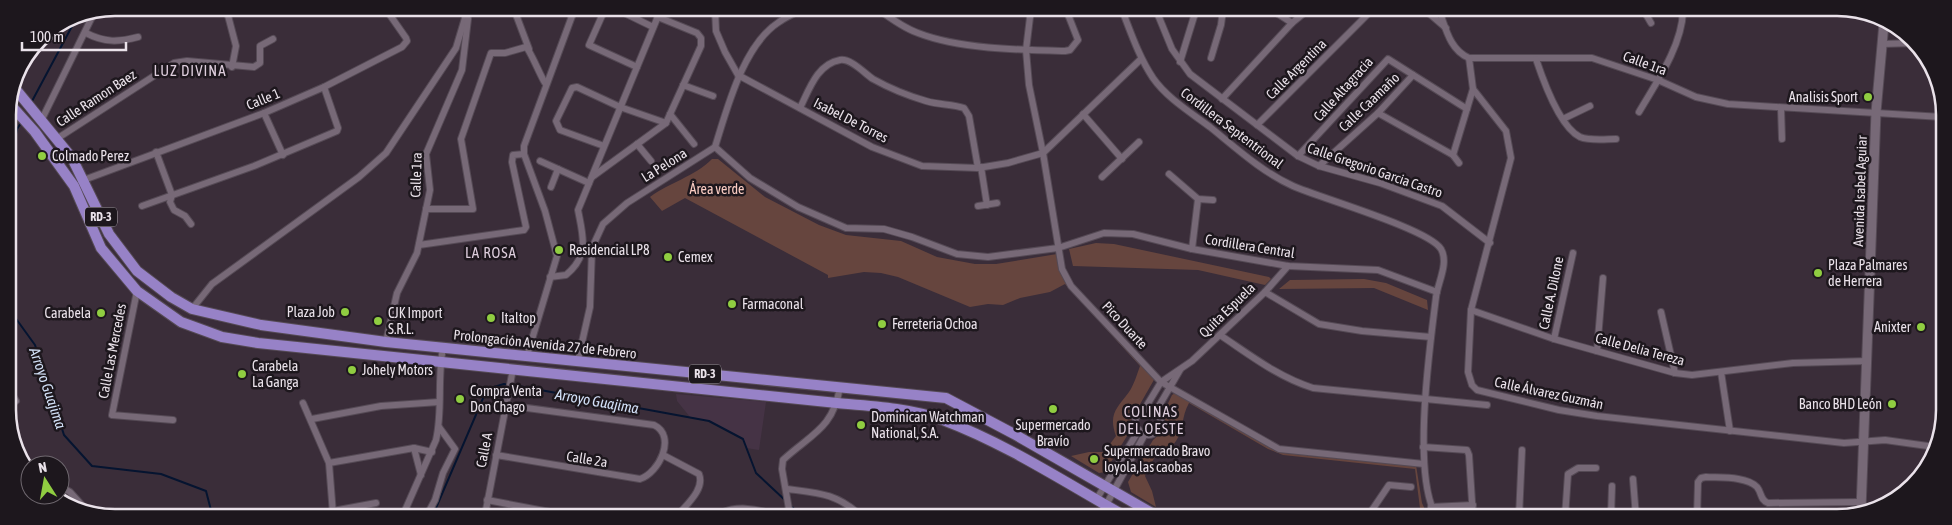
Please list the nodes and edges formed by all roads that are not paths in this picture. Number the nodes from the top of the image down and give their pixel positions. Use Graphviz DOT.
graph roads {
  1 [pos="228,16"];
  2 [pos="391,16"];
  3 [pos="466,16"];
  4 [pos="468,16"];
  5 [pos="517,16"];
  6 [pos="572,16"];
  7 [pos="602,16"];
  8 [pos="632,16"];
  9 [pos="715,16"];
  10 [pos="789,16"];
  11 [pos="889,16"];
  12 [pos="1030,16"];
  13 [pos="1069,16"];
  14 [pos="1124,16"];
  15 [pos="1158,16"];
  16 [pos="1194,16"];
  17 [pos="1222,16"];
  18 [pos="1281,16"];
  19 [pos="1301,16"];
  20 [pos="1366,16"];
  21 [pos="1432,16"];
  22 [pos="1442,16"];
  23 [pos="1647,16"];
  24 [pos="1682,16"];
  25 [pos="658,17"];
  26 [pos="92,19"];
  27 [pos="1292,23"];
  28 [pos="1651,23"];
  29 [pos="653,27"];
  30 [pos="1883,27"];
  31 [pos="1447,29"];
  32 [pos="86,33"];
  33 [pos="138,37"];
  34 [pos="273,39"];
  35 [pos="1905,43"];
  36 [pos="1880,44"];
  37 [pos="529,49"];
  38 [pos="1026,50"];
  39 [pos="1211,58"];
  40 [pos="1470,58"];
  41 [pos="1142,59"];
  42 [pos="1536,59"];
  43 [pos="1180,62"];
  44 [pos="232,67"];
  45 [pos="637,67"];
  46 [pos="738,75"];
  47 [pos="1413,75"];
  48 [pos="1658,80"];
  49 [pos="545,83"];
  50 [pos="683,85"];
  51 [pos="324,87"];
  52 [pos="1473,89"];
  53 [pos="19,93"];
  54 [pos="713,96"];
  55 [pos="1222,99"];
  56 [pos="1590,106"];
  57 [pos="620,107"];
  58 [pos="800,108"];
  59 [pos="1781,108"];
  60 [pos="1468,109"];
  61 [pos="16,111"];
  62 [pos="1639,112"];
  63 [pos="1876,112"];
  64 [pos="264,113"];
  65 [pos="1378,113"];
  66 [pos="670,114"];
  67 [pos="1082,114"];
  68 [pos="40,117"];
  69 [pos="1936,117"];
  70 [pos="1564,119"];
  71 [pos="666,123"];
  72 [pos="1257,125"];
  73 [pos="58,138"];
  74 [pos="1616,139"];
  75 [pos="1782,139"];
  76 [pos="1139,142"];
  77 [pos="638,144"];
  78 [pos="694,144"];
  79 [pos="604,146"];
  80 [pos="716,147"];
  81 [pos="156,152"];
  82 [pos="1043,153"];
  83 [pos="524,154"];
  84 [pos="283,155"];
  85 [pos="1453,155"];
  86 [pos="1298,156"];
  87 [pos="1122,159"];
  88 [pos="540,161"];
  89 [pos="651,161"];
  90 [pos="1459,162"];
  91 [pos="1319,166"];
  92 [pos="979,168"];
  93 [pos="558,169"];
  94 [pos="1168,174"];
  95 [pos="1102,177"];
  96 [pos="83,180"];
  97 [pos="590,180"];
  98 [pos="74,186"];
  99 [pos="550,187"];
  100 [pos="172,195"];
  101 [pos="1198,199"];
  102 [pos="1213,200"];
  103 [pos="997,203"];
  104 [pos="987,204"];
  105 [pos="142,206"];
  106 [pos="978,206"];
  107 [pos="426,209"];
  108 [pos="191,224"];
  109 [pos="1490,243"];
  110 [pos="419,245"];
  111 [pos="1058,248"];
  112 [pos="1192,249"];
  113 [pos="1573,253"];
  114 [pos="1288,266"];
  115 [pos="550,277"];
  116 [pos="1603,278"];
  117 [pos="137,291"];
  118 [pos="1265,292"];
  119 [pos="1437,292"];
  120 [pos="192,309"];
  121 [pos="1471,310"];
  122 [pos="1661,312"];
  123 [pos="261,325"];
  124 [pos="1220,334"];
  125 [pos="1431,337"];
  126 [pos="1554,339"];
  127 [pos="386,342"];
  128 [pos="258,343"];
  129 [pos="442,348"];
  130 [pos="1598,351"];
  131 [pos="528,356"];
  132 [pos="578,360"];
  133 [pos="1868,361"];
  134 [pos="440,362"];
  135 [pos="624,366"];
  136 [pos="1181,369"];
  137 [pos="1721,372"];
  138 [pos="512,373"];
  139 [pos="1675,373"];
  140 [pos="623,382"];
  141 [pos="1161,382"];
  142 [pos="1171,387"];
  143 [pos="840,388"];
  144 [pos="1426,399"];
  145 [pos="439,402"];
  146 [pos="838,402"];
  147 [pos="303,403"];
  148 [pos="505,405"];
  149 [pos="1487,405"];
  150 [pos="1144,410"];
  151 [pos="1156,411"];
  152 [pos="312,419"];
  153 [pos="173,420"];
  154 [pos="439,427"];
  155 [pos="1730,431"];
  156 [pos="1142,432"];
  157 [pos="1864,441"];
  158 [pos="1929,446"];
  159 [pos="1423,447"];
  160 [pos="414,448"];
  161 [pos="1522,450"];
  162 [pos="432,452"];
  163 [pos="496,455"];
  164 [pos="663,455"];
  165 [pos="329,464"];
  166 [pos="1424,464"];
  167 [pos="1596,468"];
  168 [pos="422,475"];
  169 [pos="1633,479"];
  170 [pos="1104,486"];
  171 [pos="1612,486"];
  172 [pos="1411,487"];
  173 [pos="787,489"];
  174 [pos="1115,491"];
  175 [pos="70,492"];
  176 [pos="487,500"];
  177 [pos="1096,500"];
  178 [pos="79,502"];
  179 [pos="376,503"];
  180 [pos="1106,505"];
  181 [pos="1473,506"];
  182 [pos="1861,506"];
  183 [pos="1432,507"];
  184 [pos="333,509"];
  185 [pos="350,509"];
  186 [pos="405,509"];
  187 [pos="431,509"];
  188 [pos="486,509"];
  189 [pos="534,509"];
  190 [pos="683,509"];
  191 [pos="789,509"];
  192 [pos="853,509"];
  193 [pos="1113,509"];
  194 [pos="1145,509"];
  195 [pos="1373,509"];
  196 [pos="1518,509"];
  197 [pos="1565,509"];
  198 [pos="1611,509"];
  199 [pos="1635,509"];
  200 [pos="1697,509"];
  1 -- 44 [label="street"];
  2 -- 51 [label="street, Calle 1"];
  3 -- 120 [label="street"];
  4 -- 107 [label="street, Calle 1ra"];
  5 -- 37 [label="street"];
  6 -- 49 [label="street"];
  7 -- 45 [label="street"];
  8 -- 29 [label="street"];
  9 -- 46 [label="street"];
  10 -- 46 [label="street"];
  11 -- 38 [label="street"];
  12 -- 38 [label="street, Pico Duarte"];
  13 -- 38 [label="street"];
  14 -- 41 [label="street, Cordillera Septentrional"];
  15 -- 43 [label="street, Calle Gregorio Garcia Castro"];
  16 -- 43 [label="street"];
  17 -- 39 [label="street"];
  18 -- 27 [label="street"];
  19 -- 27 [label="street"];
  20 -- 72 [label="street, Calle Argentina"];
  21 -- 31 [label="street"];
  22 -- 31 [label="street"];
  23 -- 28 [label="street"];
  24 -- 48 [label="street"];
  25 -- 29 [label="street"];
  25 -- 50 [label="street"];
  26 -- 32 [label="street"];
  27 -- 55 [label="street"];
  29 -- 45 [label="street"];
  30 -- 36 [label="main road, Avenida Isabel Aguiar"];
  31 -- 40 [label="street"];
  32 -- 33 [label="street"];
  32 -- 68 [label="street"];
  34 -- 44 [label="street, Calle Ramon Baez"];
  35 -- 36 [label="street"];
  36 -- 63 [label="main road, Avenida Isabel Aguiar"];
  37 -- 49 [label="street"];
  37 -- 107 [label="street"];
  38 -- 82 [label="street, Pico Duarte"];
  40 -- 42 [label="street, Calle 1ra"];
  40 -- 52 [label="street"];
  41 -- 67 [label="street, Isabel De Torres"];
  41 -- 119 [label="street, Cordillera Septentrional"];
  42 -- 48 [label="street, Calle 1ra"];
  42 -- 70 [label="street"];
  43 -- 55 [label="street, Calle Gregorio Garcia Castro"];
  44 -- 73 [label="street, Calle Ramon Baez"];
  45 -- 57 [label="street"];
  46 -- 58 [label="street, Isabel De Torres"];
  46 -- 80 [label="street"];
  47 -- 60 [label="street"];
  47 -- 65 [label="street, Calle Caamaño"];
  47 -- 86 [label="street, Calle Altagracia"];
  48 -- 59 [label="street, Calle 1ra"];
  48 -- 62 [label="street"];
  49 -- 83 [label="street"];
  50 -- 54 [label="street"];
  50 -- 66 [label="street"];
  51 -- 64 [label="street, Calle 1"];
  51 -- 84 [label="street"];
  52 -- 60 [label="street"];
  52 -- 109 [label="street, Calle Álvarez Guzmán"];
  53 -- 68 [label="main road, Prolongación Avenida 27 de Febrero / RD-3"];
  55 -- 72 [label="street, Calle Gregorio Garcia Castro"];
  56 -- 70 [label="street"];
  57 -- 71 [label="street"];
  57 -- 79 [label="street"];
  57 -- 79 [label="street"];
  58 -- 92 [label="street, Isabel De Torres"];
  58 -- 92 [label="street"];
  59 -- 63 [label="street, Calle 1ra"];
  59 -- 75 [label="street"];
  60 -- 85 [label="street"];
  61 -- 98 [label="main road, Prolongación Avenida 27 de Febrero / RD-3"];
  63 -- 69 [label="street, Calle 1ra"];
  63 -- 133 [label="main road, Avenida Isabel Aguiar"];
  64 -- 81 [label="street, Calle 1"];
  64 -- 84 [label="street"];
  65 -- 85 [label="street"];
  65 -- 91 [label="street, Calle Caamaño"];
  66 -- 71 [label="street"];
  66 -- 78 [label="street"];
  67 -- 82 [label="street, Isabel De Torres"];
  67 -- 87 [label="street"];
  68 -- 73 [label="main road, Prolongación Avenida 27 de Febrero / RD-3"];
  70 -- 74 [label="street"];
  71 -- 77 [label="street"];
  72 -- 86 [label="street, Calle Gregorio Garcia Castro"];
  73 -- 96 [label="main road, Prolongación Avenida 27 de Febrero / RD-3"];
  76 -- 87 [label="street"];
  77 -- 89 [label="street"];
  77 -- 97 [label="street"];
  79 -- 97 [label="street"];
  80 -- 111 [label="street, Cordillera Central"];
  80 -- 132 [label="street, La Pelona"];
  81 -- 96 [label="street, Calle 1"];
  81 -- 100 [label="street"];
  82 -- 92 [label="street, Isabel De Torres"];
  82 -- 111 [label="street, Pico Duarte"];
  83 -- 110 [label="street"];
  83 -- 115 [label="street"];
  84 -- 100 [label="street"];
  85 -- 90 [label="street"];
  86 -- 91 [label="street, Calle Gregorio Garcia Castro"];
  87 -- 95 [label="street"];
  88 -- 93 [label="street"];
  91 -- 109 [label="street, Calle Gregorio Garcia Castro"];
  92 -- 104 [label="street"];
  93 -- 97 [label="street"];
  93 -- 99 [label="street"];
  94 -- 101 [label="street"];
  96 -- 98 [label="street, Calle 1"];
  96 -- 120 [label="main road, Prolongación Avenida 27 de Febrero / RD-3"];
  97 -- 115 [label="street"];
  98 -- 117 [label="main road, Prolongación Avenida 27 de Febrero / RD-3"];
  100 -- 105 [label="street"];
  100 -- 108 [label="street"];
  101 -- 102 [label="street"];
  101 -- 112 [label="street"];
  103 -- 104 [label="street"];
  104 -- 106 [label="street"];
  107 -- 110 [label="street, Calle 1ra"];
  109 -- 121 [label="street, Calle Álvarez Guzmán"];
  110 -- 127 [label="street, Calle 1ra"];
  111 -- 112 [label="street, Cordillera Central"];
  111 -- 141 [label="street, Pico Duarte"];
  112 -- 114 [label="street, Cordillera Central"];
  113 -- 126 [label="street, Calle A. Dilone"];
  114 -- 118 [label="street, Quita Espuela"];
  114 -- 119 [label="street, Cordillera Central"];
  115 -- 131 [label="street"];
  116 -- 130 [label="street"];
  117 -- 128 [label="main road, Prolongación Avenida 27 de Febrero / RD-3"];
  117 -- 153 [label="street, Calle Las Mercedes"];
  118 -- 124 [label="street, Quita Espuela"];
  118 -- 125 [label="street"];
  119 -- 125 [label="street, Cordillera Septentrional"];
  120 -- 123 [label="main road, Prolongación Avenida 27 de Febrero / RD-3"];
  121 -- 126 [label="street, Calle Delia Tereza"];
  121 -- 155 [label="street, Calle Álvarez Guzmán"];
  122 -- 139 [label="street"];
  123 -- 127 [label="main road, Prolongación Avenida 27 de Febrero / RD-3"];
  123 -- 128 [label="main road"];
  124 -- 136 [label="street, Quita Espuela"];
  124 -- 144 [label="street"];
  125 -- 144 [label="street, Cordillera Septentrional"];
  126 -- 130 [label="street, Calle Delia Tereza"];
  127 -- 129 [label="main road, Prolongación Avenida 27 de Febrero / RD-3"];
  128 -- 134 [label="main road, Prolongación Avenida 27 de Febrero / RD-3"];
  129 -- 131 [label="main road, Prolongación Avenida 27 de Febrero / RD-3"];
  129 -- 134 [label="street"];
  130 -- 139 [label="street, Calle Delia Tereza"];
  131 -- 132 [label="main road, Prolongación Avenida 27 de Febrero / RD-3"];
  132 -- 135 [label="main road, Prolongación Avenida 27 de Febrero / RD-3"];
  133 -- 137 [label="street, Calle Delia Tereza"];
  133 -- 157 [label="main road, Avenida Isabel Aguiar"];
  134 -- 138 [label="main road, Prolongación Avenida 27 de Febrero / RD-3"];
  134 -- 145 [label="street"];
  135 -- 140 [label="main road"];
  135 -- 143 [label="main road, Prolongación Avenida 27 de Febrero / RD-3"];
  136 -- 141 [label="street"];
  136 -- 142 [label="street"];
  137 -- 139 [label="street, Calle Delia Tereza"];
  137 -- 155 [label="street"];
  138 -- 140 [label="main road, Prolongación Avenida 27 de Febrero / RD-3"];
  138 -- 148 [label="street, Calle A"];
  140 -- 146 [label="main road, Prolongación Avenida 27 de Febrero / RD-3"];
  141 -- 142 [label="street, Pico Duarte"];
  141 -- 150 [label="street"];
  142 -- 151 [label="street"];
  142 -- 166 [label="street, Pico Duarte"];
  143 -- 146 [label="street"];
  143 -- 170 [label="main road, Prolongación Avenida 27 de Febrero / RD-3"];
  144 -- 149 [label="street"];
  144 -- 159 [label="street, Cordillera Septentrional"];
  145 -- 152 [label="street"];
  145 -- 154 [label="street"];
  146 -- 173 [label="street"];
  146 -- 177 [label="main road, Prolongación Avenida 27 de Febrero / RD-3"];
  147 -- 152 [label="street"];
  148 -- 163 [label="street, Calle A"];
  148 -- 164 [label="street"];
  150 -- 151 [label="street"];
  150 -- 156 [label="street"];
  151 -- 156 [label="street"];
  152 -- 165 [label="street"];
  154 -- 162 [label="street"];
  154 -- 187 [label="street"];
  155 -- 157 [label="street, Calle Álvarez Guzmán"];
  156 -- 170 [label="street"];
  156 -- 174 [label="street"];
  157 -- 158 [label="street, Calle Álvarez Guzmán"];
  157 -- 182 [label="main road, Avenida Isabel Aguiar"];
  159 -- 166 [label="street, Cordillera Septentrional"];
  159 -- 181 [label="street"];
  160 -- 162 [label="street"];
  160 -- 165 [label="street"];
  160 -- 168 [label="street"];
  161 -- 196 [label="street"];
  162 -- 168 [label="street"];
  163 -- 164 [label="street, Calle 2a"];
  163 -- 176 [label="street, Calle A"];
  164 -- 190 [label="street"];
  165 -- 184 [label="street"];
  166 -- 183 [label="street, Cordillera Septentrional"];
  167 -- 197 [label="street"];
  168 -- 186 [label="street"];
  169 -- 199 [label="street"];
  170 -- 174 [label="main road, Prolongación Avenida 27 de Febrero / RD-3"];
  170 -- 177 [label="street"];
  171 -- 198 [label="street"];
  172 -- 195 [label="street"];
  173 -- 191 [label="street"];
  173 -- 192 [label="street"];
  174 -- 180 [label="street"];
  174 -- 194 [label="main road, Prolongación Avenida 27 de Febrero / RD-3"];
  175 -- 178 [label="street"];
  176 -- 188 [label="street, Calle A"];
  176 -- 189 [label="street"];
  177 -- 180 [label="main road, Prolongación Avenida 27 de Febrero / RD-3"];
  179 -- 185 [label="street"];
  180 -- 193 [label="main road, Prolongación Avenida 27 de Febrero / RD-3"];
  181 -- 183 [label="street"];
  182 -- 200 [label="street"];
}
